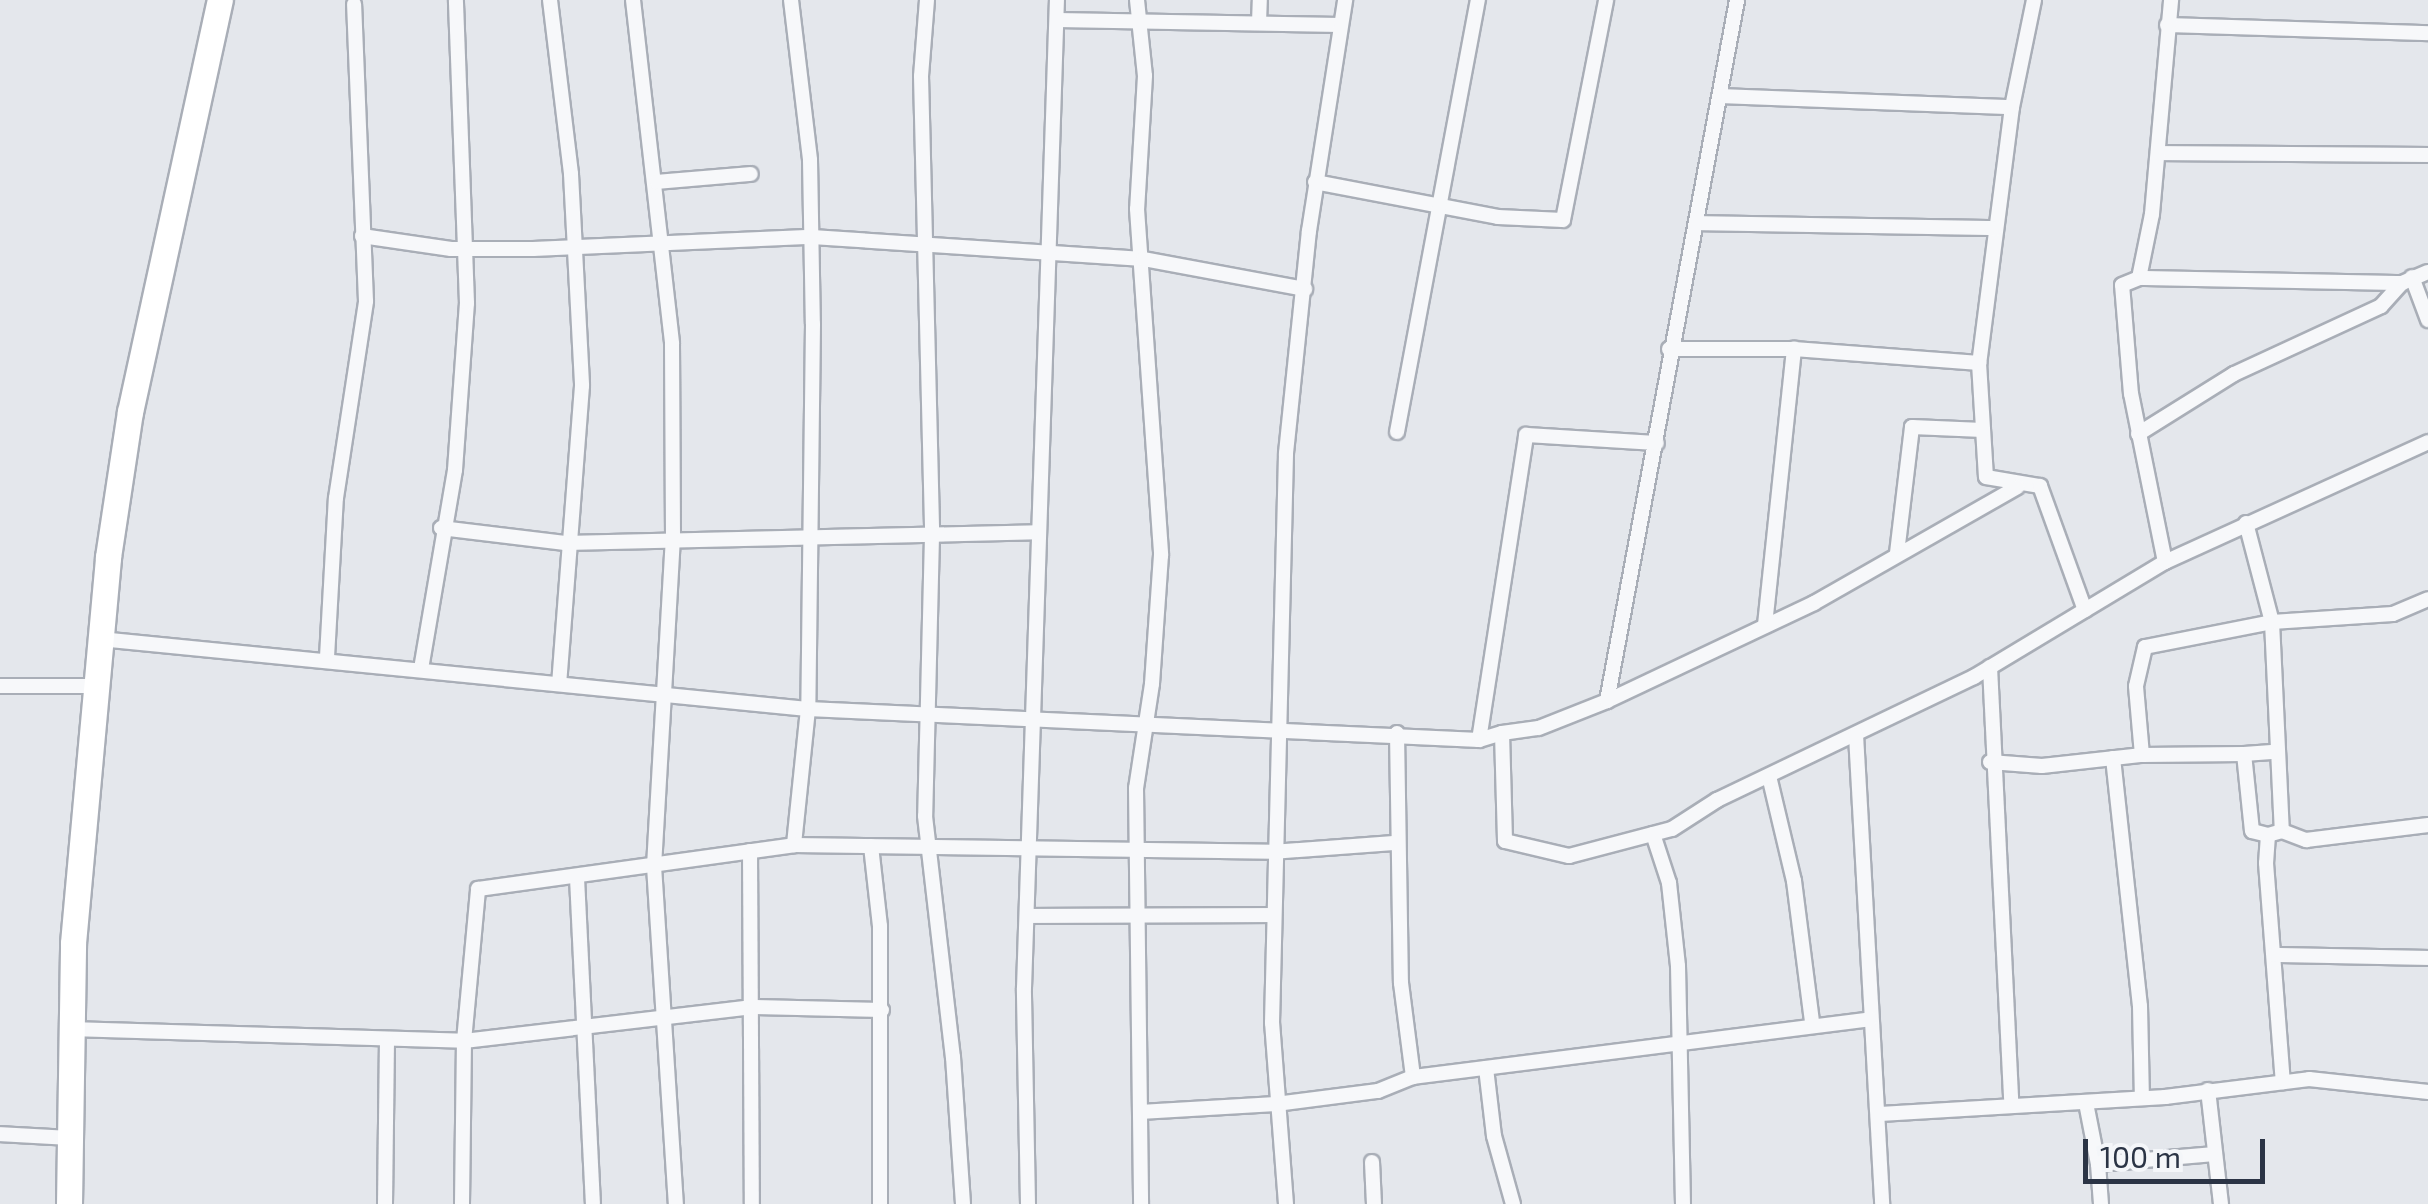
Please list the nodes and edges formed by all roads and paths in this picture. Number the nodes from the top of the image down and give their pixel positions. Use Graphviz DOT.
graph roads {
  1 [pos="220,0"];
  2 [pos="456,0"];
  3 [pos="550,0"];
  4 [pos="633,0"];
  5 [pos="791,0"];
  6 [pos="927,0"];
  7 [pos="1057,0"];
  8 [pos="1137,0"];
  9 [pos="1260,0"];
  10 [pos="1345,0"];
  11 [pos="1478,0"];
  12 [pos="1606,0"];
  13 [pos="1737,0"];
  14 [pos="2034,0"];
  15 [pos="2171,0"];
  16 [pos="354,4"];
  17 [pos="1058,20"];
  18 [pos="1259,23"];
  19 [pos="1138,24"];
  20 [pos="1340,25"];
  21 [pos="2167,25"];
  22 [pos="2428,34"];
  23 [pos="1720,96"];
  24 [pos="2012,107"];
  25 [pos="2158,153"];
  26 [pos="2428,155"];
  27 [pos="751,174"];
  28 [pos="657,182"];
  29 [pos="1315,182"];
  30 [pos="1435,205"];
  31 [pos="1698,223"];
  32 [pos="1996,228"];
  33 [pos="362,236"];
  34 [pos="812,237"];
  35 [pos="664,243"];
  36 [pos="576,245"];
  37 [pos="929,246"];
  38 [pos="466,249"];
  39 [pos="1044,254"];
  40 [pos="1142,259"];
  41 [pos="2428,272"];
  42 [pos="2139,278"];
  43 [pos="2407,280"];
  44 [pos="1305,289"];
  45 [pos="2428,320"];
  46 [pos="1669,349"];
  47 [pos="1794,349"];
  48 [pos="1979,363"];
  49 [pos="1983,430"];
  50 [pos="1398,432"];
  51 [pos="2138,434"];
  52 [pos="2428,442"];
  53 [pos="1657,443"];
  54 [pos="2017,487"];
  55 [pos="2246,524"];
  56 [pos="441,528"];
  57 [pos="1038,532"];
  58 [pos="812,534"];
  59 [pos="932,536"];
  60 [pos="673,537"];
  61 [pos="565,543"];
  62 [pos="1898,553"];
  63 [pos="2165,562"];
  64 [pos="2428,599"];
  65 [pos="2086,610"];
  66 [pos="2272,622"];
  67 [pos="1764,625"];
  68 [pos="100,639"];
  69 [pos="327,657"];
  70 [pos="1990,667"];
  71 [pos="420,669"];
  72 [pos="559,682"];
  73 [pos="0,686"];
  74 [pos="93,686"];
  75 [pos="666,696"];
  76 [pos="1607,702"];
  77 [pos="808,708"];
  78 [pos="1037,715"];
  79 [pos="928,716"];
  80 [pos="1144,722"];
  81 [pos="1280,728"];
  82 [pos="1502,733"];
  83 [pos="1396,734"];
  84 [pos="1856,735"];
  85 [pos="1480,740"];
  86 [pos="2275,752"];
  87 [pos="2244,754"];
  88 [pos="2142,755"];
  89 [pos="2113,758"];
  90 [pos="1990,762"];
  91 [pos="1769,776"];
  92 [pos="2428,825"];
  93 [pos="2275,833"];
  94 [pos="1653,834"];
  95 [pos="1394,843"];
  96 [pos="794,845"];
  97 [pos="927,845"];
  98 [pos="871,846"];
  99 [pos="1028,850"];
  100 [pos="1138,850"];
  101 [pos="750,851"];
  102 [pos="1272,852"];
  103 [pos="654,866"];
  104 [pos="577,878"];
  105 [pos="1272,915"];
  106 [pos="1028,916"];
  107 [pos="1135,918"];
  108 [pos="2274,956"];
  109 [pos="2428,958"];
  110 [pos="755,1008"];
  111 [pos="882,1010"];
  112 [pos="1870,1019"];
  113 [pos="667,1020"];
  114 [pos="1812,1022"];
  115 [pos="588,1028"];
  116 [pos="70,1030"];
  117 [pos="388,1041"];
  118 [pos="464,1041"];
  119 [pos="1684,1044"];
  120 [pos="1486,1068"];
  121 [pos="1413,1077"];
  122 [pos="2282,1082"];
  123 [pos="2208,1090"];
  124 [pos="2428,1092"];
  125 [pos="2142,1098"];
  126 [pos="2086,1103"];
  127 [pos="1276,1104"];
  128 [pos="2012,1104"];
  129 [pos="1140,1112"];
  130 [pos="1880,1114"];
  131 [pos="0,1134"];
  132 [pos="72,1138"];
  133 [pos="2215,1154"];
  134 [pos="1372,1162"];
  135 [pos="2098,1164"];
  136 [pos="69,1204"];
  137 [pos="385,1204"];
  138 [pos="462,1204"];
  139 [pos="593,1204"];
  140 [pos="676,1204"];
  141 [pos="752,1204"];
  142 [pos="880,1204"];
  143 [pos="962,1204"];
  144 [pos="1028,1204"];
  145 [pos="1142,1204"];
  146 [pos="1286,1204"];
  147 [pos="1374,1204"];
  148 [pos="1513,1204"];
  149 [pos="1684,1204"];
  150 [pos="1882,1204"];
  151 [pos="2101,1204"];
  152 [pos="2221,1204"];
  1 -- 68 [label="highway"];
  2 -- 38 [label="street"];
  3 -- 36 [label="street"];
  4 -- 28 [label="street"];
  5 -- 34 [label="street"];
  6 -- 37 [label="street"];
  7 -- 17 [label="street"];
  8 -- 19 [label="street"];
  9 -- 18 [label="street"];
  10 -- 20 [label="street"];
  11 -- 30 [label="street"];
  12 -- 30 [label="street"];
  13 -- 23 [label="street"];
  14 -- 24 [label="street"];
  15 -- 21 [label="street"];
  16 -- 33 [label="street"];
  17 -- 19 [label="street"];
  17 -- 39 [label="street"];
  18 -- 19 [label="street"];
  18 -- 20 [label="street"];
  19 -- 40 [label="street"];
  20 -- 29 [label="street"];
  21 -- 22 [label="street"];
  21 -- 25 [label="street"];
  23 -- 24 [label="street"];
  23 -- 31 [label="street"];
  24 -- 32 [label="street"];
  25 -- 26 [label="street"];
  25 -- 42 [label="street"];
  27 -- 28 [label="street"];
  28 -- 35 [label="street"];
  29 -- 30 [label="street"];
  29 -- 44 [label="street"];
  30 -- 50 [label="street"];
  31 -- 32 [label="street"];
  31 -- 46 [label="street"];
  32 -- 48 [label="street"];
  33 -- 38 [label="street"];
  33 -- 69 [label="street"];
  34 -- 35 [label="street"];
  34 -- 37 [label="street"];
  34 -- 58 [label="street"];
  35 -- 36 [label="street"];
  35 -- 60 [label="street"];
  36 -- 38 [label="street"];
  36 -- 61 [label="street"];
  37 -- 39 [label="street"];
  37 -- 59 [label="street"];
  38 -- 56 [label="street"];
  39 -- 40 [label="street"];
  39 -- 57 [label="street"];
  40 -- 44 [label="street"];
  40 -- 80 [label="street"];
  41 -- 43 [label="street"];
  42 -- 43 [label="street"];
  42 -- 51 [label="street"];
  43 -- 45 [label="street"];
  43 -- 51 [label="street"];
  44 -- 81 [label="street"];
  46 -- 47 [label="street"];
  46 -- 53 [label="street"];
  47 -- 48 [label="street"];
  47 -- 67 [label="street"];
  48 -- 49 [label="street"];
  49 -- 54 [label="street"];
  49 -- 62 [label="street"];
  51 -- 63 [label="street"];
  52 -- 55 [label="street"];
  53 -- 76 [label="street"];
  53 -- 85 [label="street"];
  54 -- 62 [label="street"];
  54 -- 65 [label="street"];
  55 -- 63 [label="street"];
  55 -- 66 [label="street"];
  56 -- 61 [label="street"];
  56 -- 71 [label="street"];
  57 -- 59 [label="street"];
  57 -- 78 [label="street"];
  58 -- 59 [label="street"];
  58 -- 60 [label="street"];
  58 -- 77 [label="street"];
  59 -- 79 [label="street"];
  60 -- 61 [label="street"];
  60 -- 75 [label="street"];
  61 -- 72 [label="street"];
  62 -- 67 [label="street"];
  63 -- 65 [label="street"];
  64 -- 66 [label="street"];
  65 -- 70 [label="street"];
  66 -- 86 [label="street"];
  66 -- 88 [label="street"];
  67 -- 76 [label="street"];
  68 -- 69 [label="street"];
  68 -- 74 [label="highway"];
  69 -- 71 [label="street"];
  70 -- 84 [label="street"];
  70 -- 90 [label="street"];
  71 -- 72 [label="street"];
  72 -- 75 [label="street"];
  73 -- 74 [label="street"];
  74 -- 116 [label="highway"];
  75 -- 77 [label="street"];
  75 -- 103 [label="street"];
  76 -- 82 [label="street"];
  77 -- 79 [label="street"];
  77 -- 96 [label="street"];
  78 -- 79 [label="street"];
  78 -- 80 [label="street"];
  78 -- 99 [label="street"];
  79 -- 97 [label="street"];
  80 -- 81 [label="street"];
  80 -- 100 [label="street"];
  81 -- 83 [label="street"];
  81 -- 102 [label="street"];
  82 -- 85 [label="street"];
  82 -- 94 [label="street"];
  83 -- 85 [label="street"];
  83 -- 95 [label="street"];
  84 -- 91 [label="street"];
  84 -- 112 [label="street"];
  86 -- 87 [label="street"];
  86 -- 93 [label="street"];
  87 -- 88 [label="street"];
  87 -- 93 [label="street"];
  88 -- 89 [label="street"];
  89 -- 90 [label="street"];
  89 -- 125 [label="street"];
  90 -- 128 [label="street"];
  91 -- 94 [label="street"];
  91 -- 114 [label="street"];
  92 -- 93 [label="street"];
  93 -- 108 [label="street"];
  94 -- 119 [label="street"];
  95 -- 102 [label="street"];
  95 -- 121 [label="street"];
  96 -- 98 [label="street"];
  96 -- 101 [label="street"];
  97 -- 98 [label="street"];
  97 -- 99 [label="street"];
  97 -- 143 [label="street"];
  98 -- 111 [label="street"];
  99 -- 100 [label="street"];
  99 -- 106 [label="street"];
  100 -- 102 [label="street"];
  100 -- 107 [label="street"];
  101 -- 103 [label="street"];
  101 -- 110 [label="street"];
  102 -- 105 [label="street"];
  103 -- 104 [label="street"];
  103 -- 113 [label="street"];
  104 -- 115 [label="street"];
  104 -- 118 [label="street"];
  105 -- 107 [label="street"];
  105 -- 127 [label="street"];
  106 -- 107 [label="street"];
  106 -- 144 [label="street"];
  107 -- 129 [label="street"];
  108 -- 109 [label="street"];
  108 -- 122 [label="street"];
  110 -- 111 [label="street"];
  110 -- 113 [label="street"];
  110 -- 141 [label="street"];
  111 -- 142 [label="street"];
  112 -- 114 [label="street"];
  112 -- 130 [label="street"];
  113 -- 115 [label="street"];
  113 -- 140 [label="street"];
  114 -- 119 [label="street"];
  115 -- 118 [label="street"];
  115 -- 139 [label="street"];
  116 -- 117 [label="street"];
  116 -- 132 [label="highway"];
  117 -- 118 [label="street"];
  117 -- 137 [label="street"];
  118 -- 138 [label="street"];
  119 -- 120 [label="street"];
  119 -- 149 [label="street"];
  120 -- 121 [label="street"];
  120 -- 148 [label="street"];
  121 -- 127 [label="street"];
  122 -- 123 [label="street"];
  122 -- 124 [label="street"];
  123 -- 125 [label="street"];
  123 -- 133 [label="street"];
  125 -- 126 [label="street"];
  126 -- 128 [label="street"];
  126 -- 135 [label="street"];
  127 -- 129 [label="street"];
  127 -- 146 [label="street"];
  128 -- 130 [label="street"];
  129 -- 145 [label="street"];
  130 -- 150 [label="street"];
  131 -- 132 [label="street"];
  132 -- 136 [label="highway"];
  133 -- 135 [label="street"];
  133 -- 152 [label="street"];
  134 -- 147 [label="street"];
  135 -- 151 [label="street"];
}
